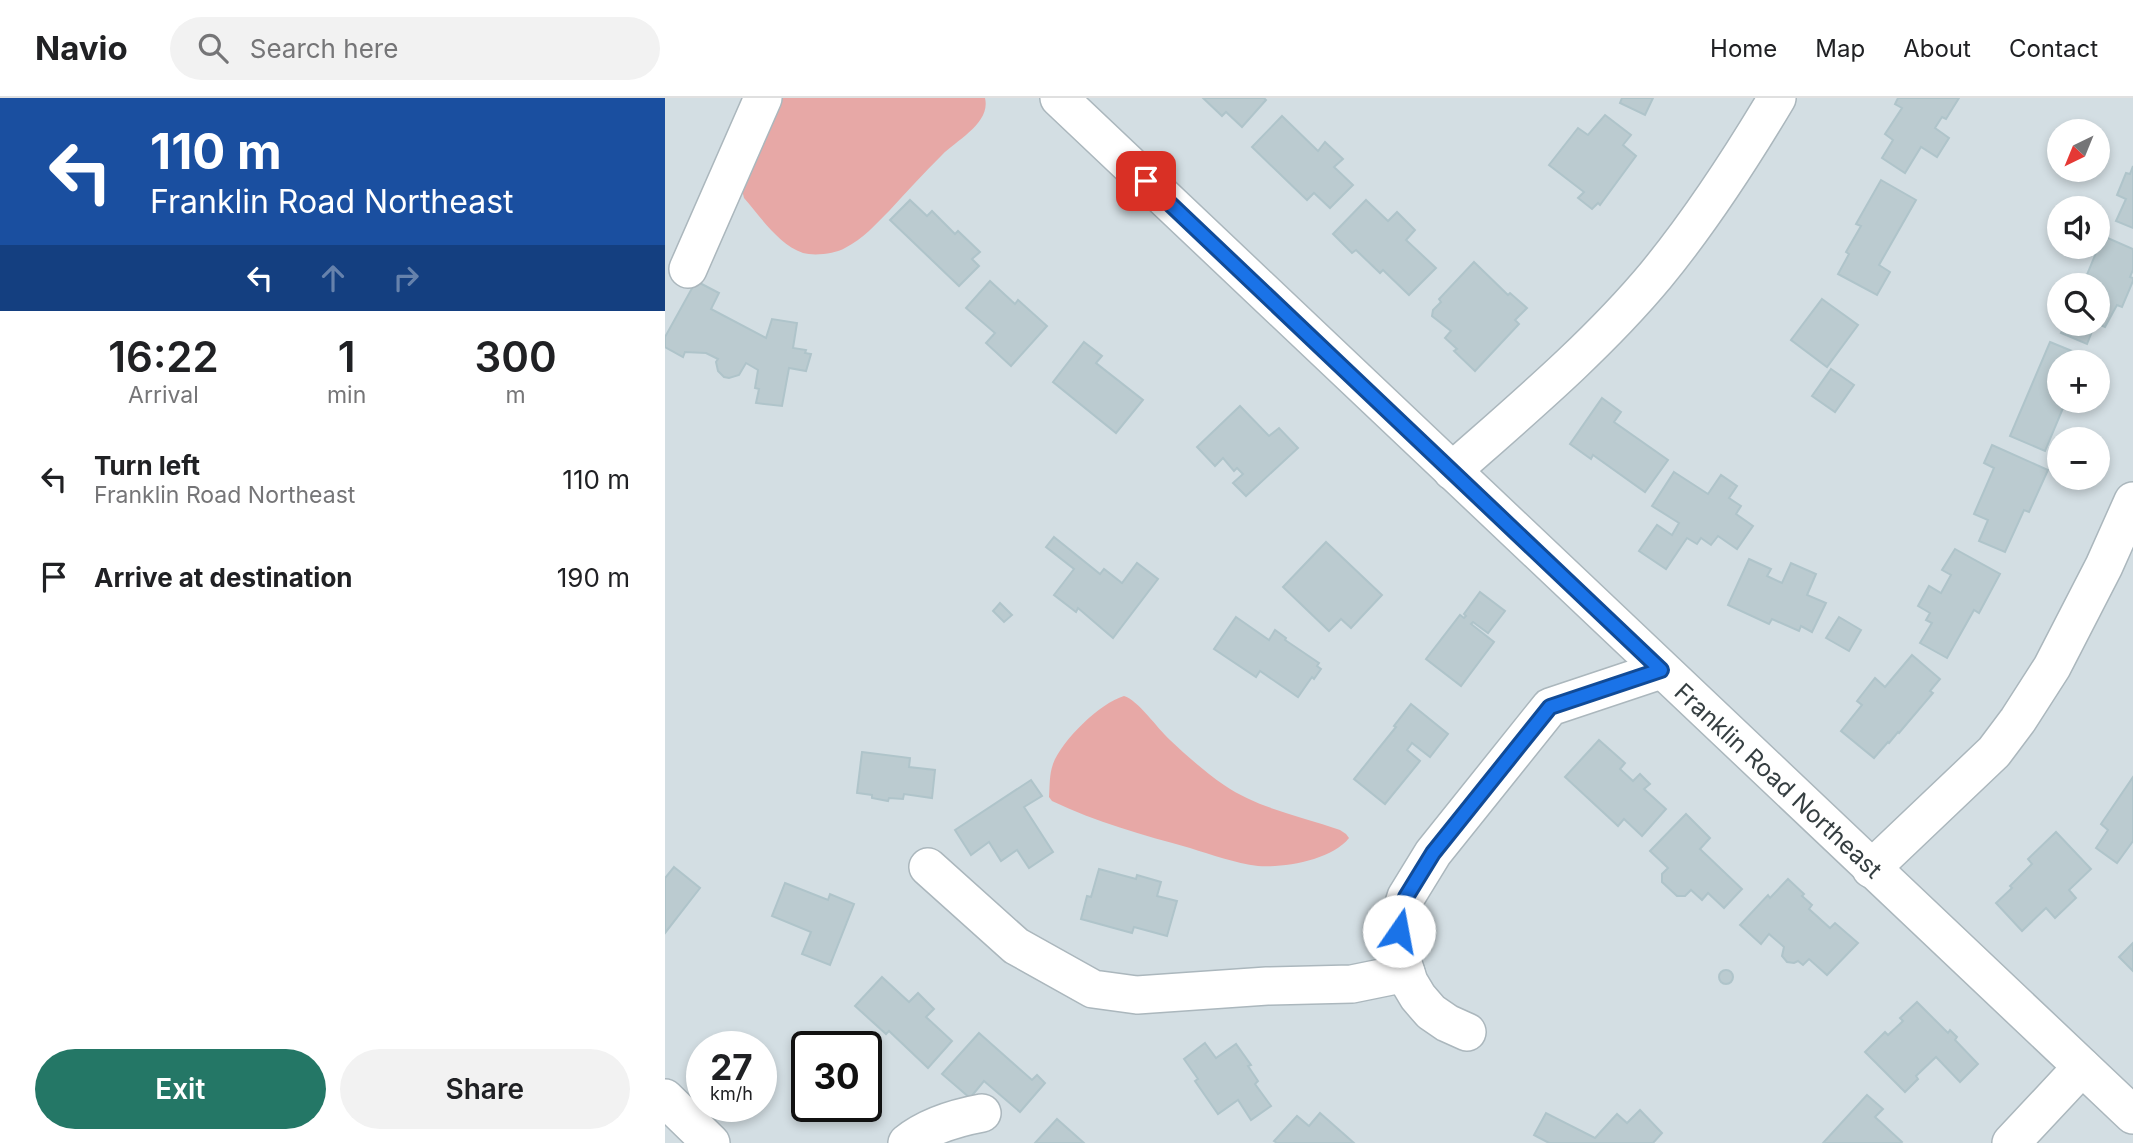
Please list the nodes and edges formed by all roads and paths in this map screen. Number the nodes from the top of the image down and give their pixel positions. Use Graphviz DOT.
graph roads {
  1 [pos="763,98"];
  2 [pos="1059,98"];
  3 [pos="1776,98"];
  4 [pos="688,269"];
  5 [pos="1452,471"];
  6 [pos="2133,501"];
  7 [pos="1661,670"];
  8 [pos="928,867"];
  9 [pos="1871,869"];
  10 [pos="1406,973"];
  11 [pos="1467,1032"];
  12 [pos="2082,1067"];
  13 [pos="665,1098"];
  14 [pos="982,1113"];
  15 [pos="2133,1115"];
  16 [pos="711,1143"];
  17 [pos="907,1143"];
  18 [pos="2011,1143"];
  1 -- 4 [label="street"];
  2 -- 5 [label="street, Franklin Road Northeast"];
  3 -- 5 [label="street"];
  5 -- 7 [label="street, Franklin Road Northeast"];
  6 -- 9 [label="street"];
  7 -- 9 [label="street, Franklin Road Northeast"];
  7 -- 10 [label="street"];
  8 -- 10 [label="street"];
  9 -- 12 [label="street, Franklin Road Northeast"];
  10 -- 11 [label="street"];
  12 -- 15 [label="street, Franklin Road Northeast"];
  12 -- 18 [label="street"];
  13 -- 16 [label="street"];
  14 -- 17 [label="street"];
}
